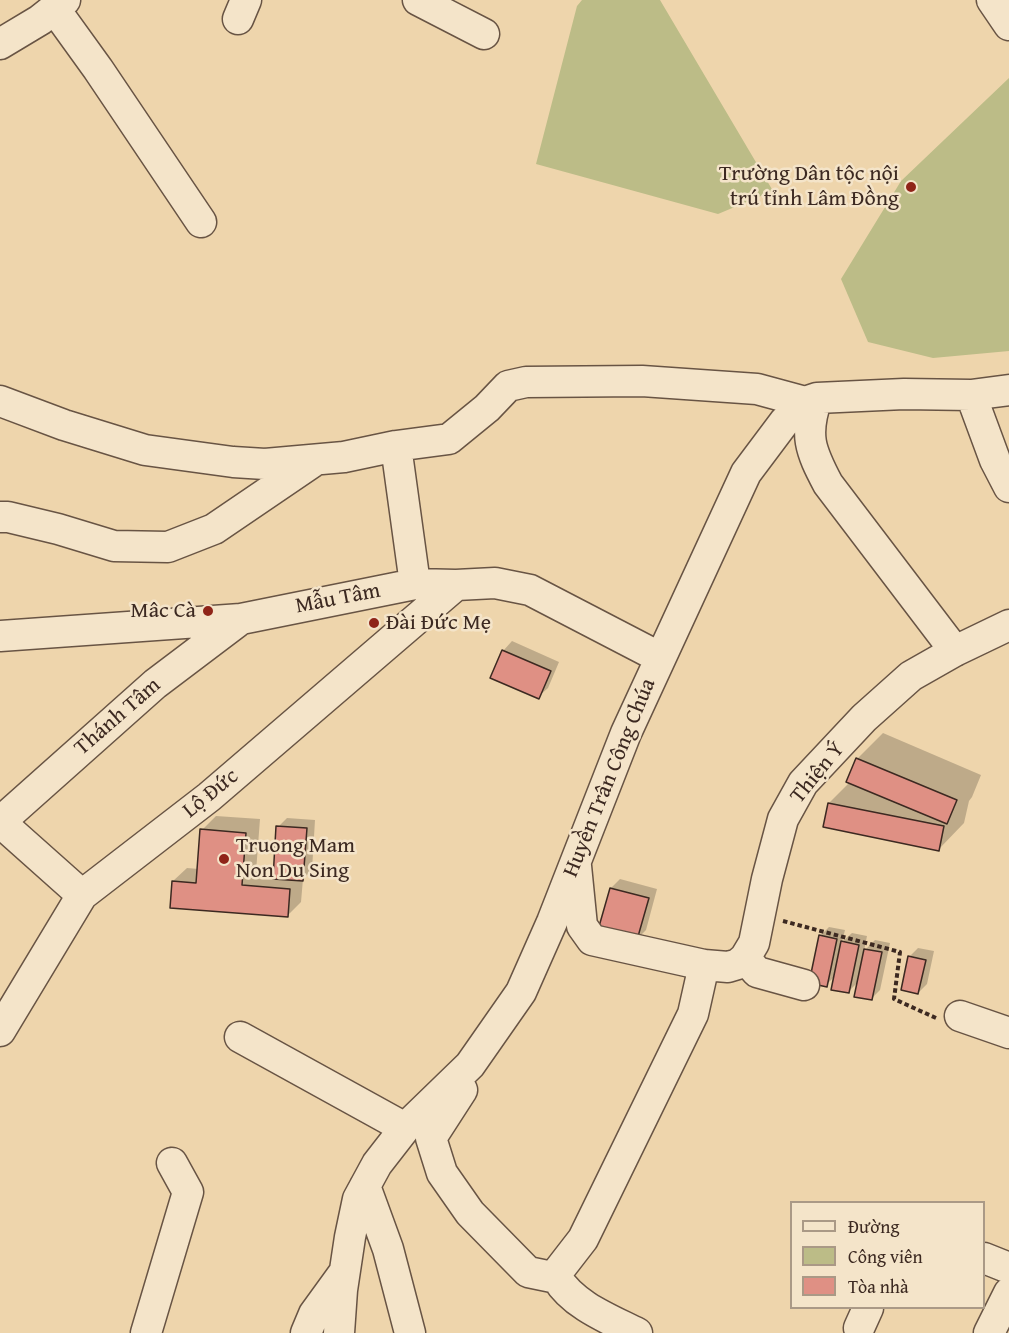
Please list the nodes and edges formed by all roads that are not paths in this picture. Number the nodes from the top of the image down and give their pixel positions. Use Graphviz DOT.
graph roads {
  1 [pos="418,0"];
  2 [pos="992,0"];
  3 [pos="59,4"];
  4 [pos="1009,25"];
  5 [pos="484,34"];
  6 [pos="0,44"];
  7 [pos="201,222"];
  8 [pos="1009,390"];
  9 [pos="971,395"];
  10 [pos="811,400"];
  11 [pos="0,401"];
  12 [pos="396,446"];
  13 [pos="316,460"];
  14 [pos="1009,487"];
  15 [pos="0,517"];
  16 [pos="415,584"];
  17 [pos="456,585"];
  18 [pos="241,619"];
  19 [pos="1009,625"];
  20 [pos="0,636"];
  21 [pos="955,651"];
  22 [pos="659,657"];
  23 [pos="0,822"];
  24 [pos="576,861"];
  25 [pos="82,895"];
  26 [pos="745,958"];
  27 [pos="704,965"];
  28 [pos="804,985"];
  29 [pos="960,1016"];
  30 [pos="0,1031"];
  31 [pos="1009,1033"];
  32 [pos="240,1037"];
  33 [pos="470,1065"];
  34 [pos="405,1128"];
  35 [pos="172,1163"];
  36 [pos="365,1186"];
  37 [pos="985,1258"];
  38 [pos="1009,1268"];
  39 [pos="345,1271"];
  40 [pos="557,1278"];
  41 [pos="1009,1293"];
  42 [pos="593,1324"];
  43 [pos="411,1327"];
  44 [pos="146,1333"];
  45 [pos="306,1333"];
  46 [pos="339,1333"];
  47 [pos="637,1333"];
  48 [pos="988,1333"];
  1 -- 5 [label="street"];
  2 -- 4 [label="street"];
  3 -- 6 [label="street"];
  3 -- 7 [label="street"];
  8 -- 9 [label="street"];
  9 -- 10 [label="street"];
  9 -- 14 [label="street"];
  10 -- 12 [label="street"];
  10 -- 21 [label="street"];
  10 -- 22 [label="street, Huyền Trân Công Chúa"];
  11 -- 13 [label="street"];
  12 -- 13 [label="street"];
  12 -- 16 [label="street"];
  13 -- 15 [label="street"];
  16 -- 17 [label="street, Mẫu Tâm"];
  16 -- 18 [label="street, Mẫu Tâm"];
  17 -- 22 [label="street, Mẫu Tâm"];
  17 -- 25 [label="street, Lộ Đức"];
  18 -- 20 [label="street, Mẫu Tâm"];
  18 -- 23 [label="street, Thánh Tâm"];
  19 -- 21 [label="street, Thiện Ý"];
  21 -- 26 [label="street, Thiện Ý"];
  22 -- 24 [label="street, Huyền Trân Công Chúa"];
  23 -- 25 [label="street"];
  24 -- 27 [label="street"];
  24 -- 33 [label="street, Huyền Trân Công Chúa"];
  25 -- 30 [label="street, Lộ Đức"];
  26 -- 27 [label="street"];
  26 -- 28 [label="street"];
  27 -- 40 [label="street"];
  29 -- 31 [label="street"];
  32 -- 34 [label="street"];
  33 -- 34 [label="street, Huyền Trân Công Chúa"];
  33 -- 40 [label="street"];
  34 -- 36 [label="street, Huyền Trân Công Chúa"];
  35 -- 44 [label="street"];
  36 -- 39 [label="street, Huyền Trân Công Chúa"];
  36 -- 43 [label="street"];
  37 -- 38 [label="street"];
  39 -- 45 [label="street"];
  39 -- 46 [label="street, Huyền Trân Công Chúa"];
  40 -- 42 [label="street"];
  41 -- 48 [label="street"];
  42 -- 47 [label="street"];
}
